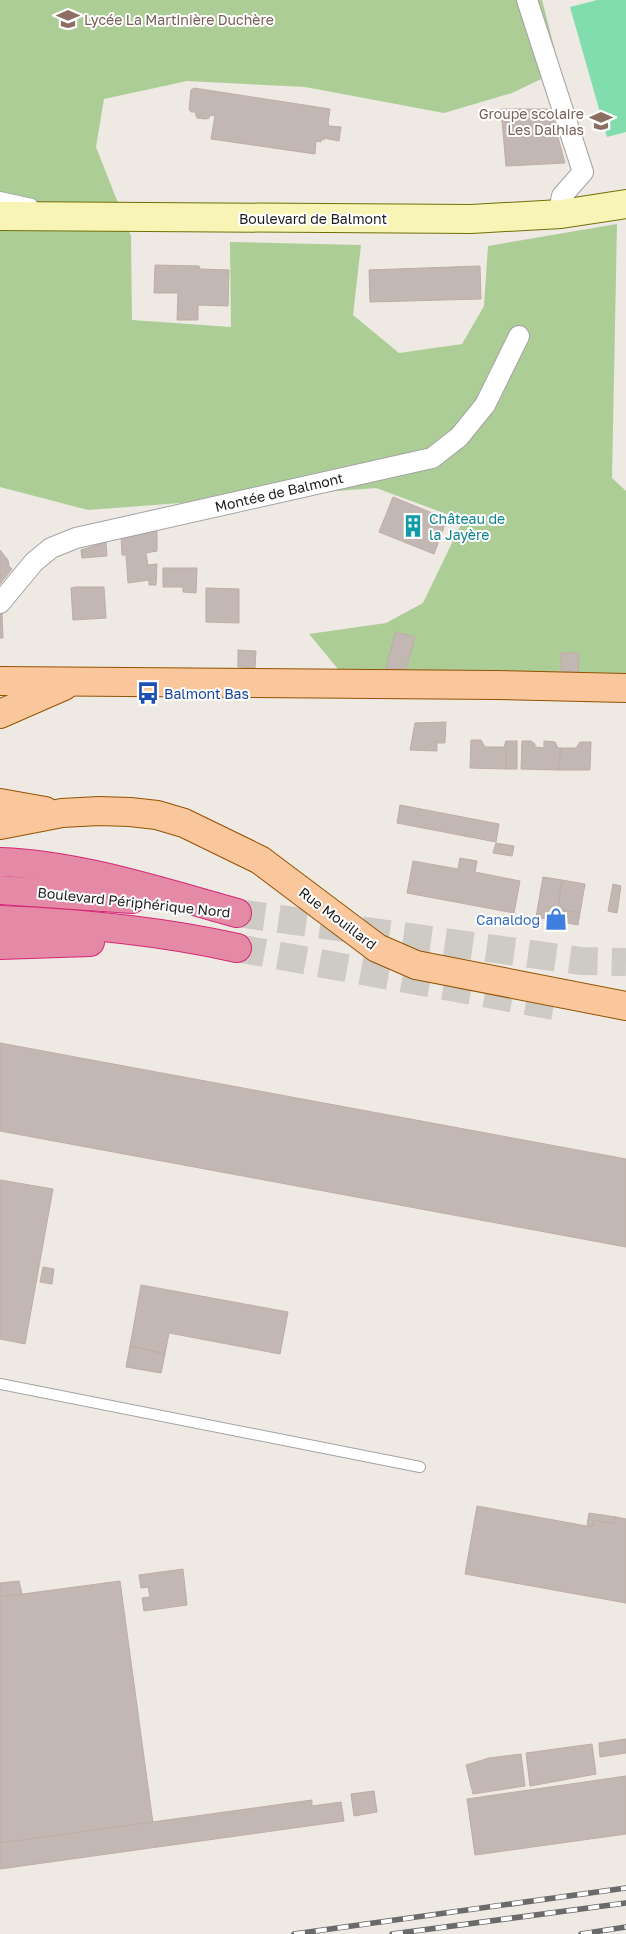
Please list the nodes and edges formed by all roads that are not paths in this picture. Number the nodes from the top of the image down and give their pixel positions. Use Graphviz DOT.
graph roads {
  1 [pos="527,0"];
  2 [pos="0,197"];
  3 [pos="561,201"];
  4 [pos="40,204"];
  5 [pos="626,204"];
  6 [pos="59,206"];
  7 [pos="0,216"];
  8 [pos="155,217"];
  9 [pos="519,336"];
  10 [pos="0,603"];
  11 [pos="0,681"];
  12 [pos="75,682"];
  13 [pos="626,688"];
  14 [pos="0,714"];
  15 [pos="0,803"];
  16 [pos="62,813"];
  17 [pos="0,825"];
  18 [pos="0,862"];
  19 [pos="0,890"];
  20 [pos="0,920"];
  21 [pos="199,940"];
  22 [pos="0,945"];
  23 [pos="237,948"];
  24 [pos="626,1006"];
  25 [pos="0,1384"];
  26 [pos="420,1466"];
  1 -- 3 [label="street"];
  2 -- 4 [label="lane"];
  5 -- 8 [label="street, Boulevard de Balmont"];
  6 -- 8 [label="lane"];
  7 -- 8 [label="street, Boulevard de Balmont"];
  9 -- 10 [label="street, Montée de Balmont"];
  11 -- 12 [label="main road"];
  12 -- 13 [label="main road"];
  12 -- 14 [label="main road"];
  15 -- 16 [label="main road, Rue Mouillard"];
  16 -- 17 [label="main road, Rue Mouillard"];
  16 -- 24 [label="main road, Rue Mouillard"];
  18 -- 19 [label="highway, Boulevard Périphérique Nord"];
  20 -- 21 [label="highway"];
  21 -- 22 [label="highway"];
  21 -- 23 [label="highway"];
  25 -- 26 [label="lane"];
}
